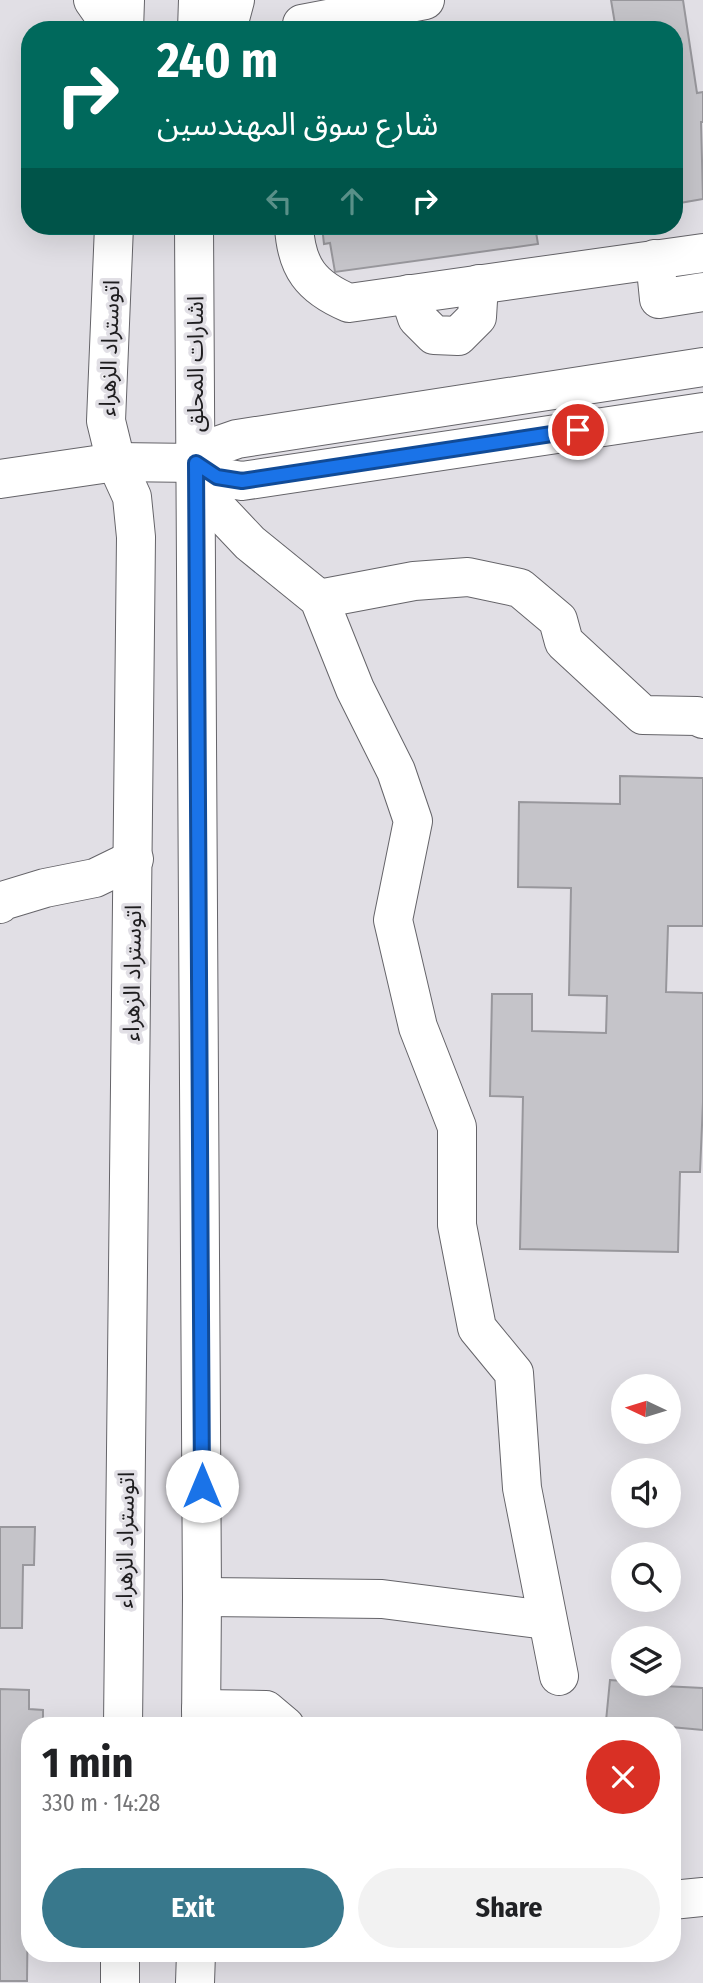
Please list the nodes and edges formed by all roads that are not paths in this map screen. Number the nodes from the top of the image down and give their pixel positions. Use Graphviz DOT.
graph roads {
  1 [pos="93,0"];
  2 [pos="125,0"];
  3 [pos="198,0"];
  4 [pos="235,0"];
  5 [pos="425,0"];
  6 [pos="108,21"];
  7 [pos="124,21"];
  8 [pos="197,21"];
  9 [pos="229,21"];
  10 [pos="317,21"];
  11 [pos="114,235"];
  12 [pos="194,235"];
  13 [pos="294,235"];
  14 [pos="703,253"];
  15 [pos="654,260"];
  16 [pos="703,292"];
  17 [pos="703,367"];
  18 [pos="446,405"];
  19 [pos="703,412"];
  20 [pos="452,449"];
  21 [pos="116,462"];
  22 [pos="196,475"];
  23 [pos="0,479"];
  24 [pos="319,599"];
  25 [pos="703,719"];
  26 [pos="134,859"];
  27 [pos="0,904"];
  28 [pos="202,1597"];
  29 [pos="547,1620"];
  30 [pos="559,1676"];
  31 [pos="123,1717"];
  32 [pos="201,1717"];
  33 [pos="274,1717"];
  34 [pos="703,1896"];
  35 [pos="681,1899"];
  36 [pos="120,1962"];
  37 [pos="196,1962"];
  38 [pos="120,1983"];
  39 [pos="195,1983"];
  1 -- 6 [label="main road"];
  2 -- 7 [label="main road"];
  3 -- 8 [label="main road"];
  4 -- 9 [label="main road"];
  5 -- 10 [label="main road"];
  11 -- 21 [label="main road, اتوستراد الزهراء"];
  12 -- 22 [label="main road, اشارات المحلق"];
  13 -- 15 [label="main road"];
  14 -- 15 [label="main road"];
  15 -- 16 [label="main road"];
  17 -- 18 [label="main road"];
  18 -- 20 [label="main road"];
  18 -- 22 [label="main road"];
  19 -- 20 [label="main road"];
  20 -- 22 [label="main road"];
  21 -- 22 [label="main road, اشارات المحلق"];
  21 -- 23 [label="main road, اشارات المحلق"];
  21 -- 26 [label="main road, اتوستراد الزهراء"];
  22 -- 24 [label="main road"];
  22 -- 28 [label="main road"];
  24 -- 25 [label="main road"];
  24 -- 29 [label="main road"];
  26 -- 27 [label="main road"];
  26 -- 31 [label="main road, اتوستراد الزهراء"];
  28 -- 29 [label="main road"];
  28 -- 32 [label="main road"];
  29 -- 30 [label="main road"];
  32 -- 33 [label="main road"];
  34 -- 35 [label="main road"];
  36 -- 38 [label="main road"];
  37 -- 39 [label="main road"];
}
